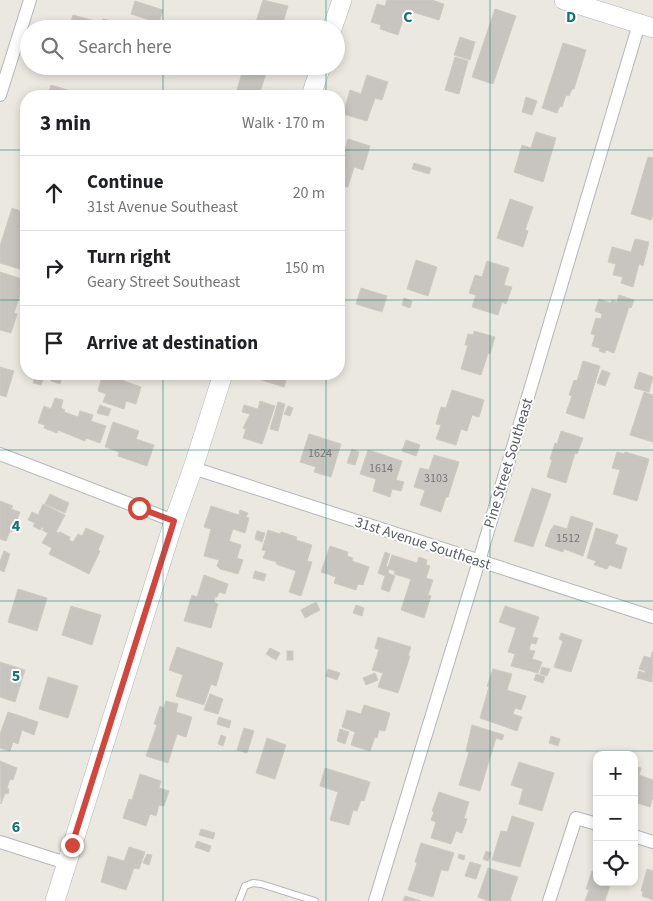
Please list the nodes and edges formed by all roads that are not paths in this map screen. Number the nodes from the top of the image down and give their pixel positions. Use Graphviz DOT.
graph roads {
  1 [pos="30,0"];
  2 [pos="342,0"];
  3 [pos="564,0"];
  4 [pos="24,20"];
  5 [pos="335,20"];
  6 [pos="646,26"];
  7 [pos="20,32"];
  8 [pos="317,75"];
  9 [pos="313,90"];
  10 [pos="0,95"];
  11 [pos="221,380"];
  12 [pos="0,454"];
  13 [pos="193,468"];
  14 [pos="174,521"];
  15 [pos="478,561"];
  16 [pos="653,617"];
  17 [pos="593,823"];
  18 [pos="638,837"];
  19 [pos="0,842"];
  20 [pos="653,842"];
  21 [pos="66,863"];
  22 [pos="307,900"];
  23 [pos="55,901"];
  24 [pos="239,901"];
  25 [pos="315,901"];
  26 [pos="375,901"];
  27 [pos="549,901"];
  1 -- 4 [label="street"];
  2 -- 5 [label="main road"];
  3 -- 6 [label="main road"];
  6 -- 15 [label="street, Pine Street Southeast"];
  7 -- 10 [label="street"];
  8 -- 9 [label="main road"];
  11 -- 13 [label="main road"];
  12 -- 14 [label="street"];
  13 -- 14 [label="main road"];
  13 -- 15 [label="street, 31st Avenue Southeast"];
  14 -- 21 [label="main road"];
  15 -- 16 [label="street, 31st Avenue Southeast"];
  15 -- 26 [label="street, Pine Street Southeast"];
  17 -- 27 [label="street"];
  18 -- 20 [label="street"];
  19 -- 21 [label="street"];
  21 -- 23 [label="main road"];
  22 -- 24 [label="lane"];
  22 -- 25 [label="lane"];
}
